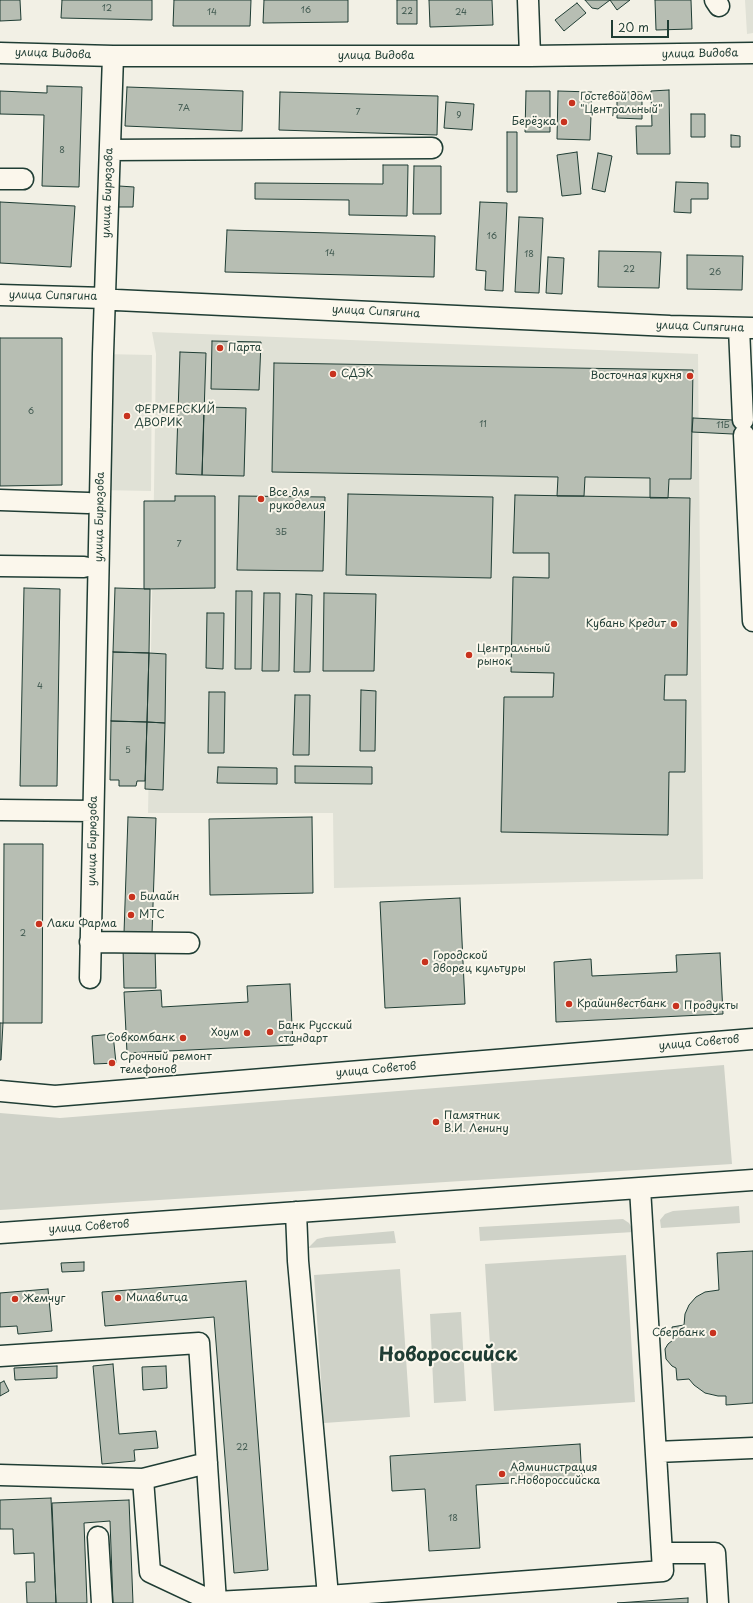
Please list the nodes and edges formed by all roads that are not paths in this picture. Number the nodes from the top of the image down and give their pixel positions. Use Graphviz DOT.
graph roads {
  1 [pos="528,0"];
  2 [pos="0,53"];
  3 [pos="753,53"];
  4 [pos="113,56"];
  5 [pos="530,56"];
  6 [pos="432,148"];
  7 [pos="110,150"];
  8 [pos="0,179"];
  9 [pos="24,179"];
  10 [pos="0,295"];
  11 [pos="105,298"];
  12 [pos="746,328"];
  13 [pos="748,390"];
  14 [pos="749,457"];
  15 [pos="0,500"];
  16 [pos="88,503"];
  17 [pos="751,535"];
  18 [pos="0,566"];
  19 [pos="84,567"];
  20 [pos="753,621"];
  21 [pos="0,810"];
  22 [pos="93,811"];
  23 [pos="90,942"];
  24 [pos="189,943"];
  25 [pos="90,978"];
  26 [pos="753,1039"];
  27 [pos="0,1091"];
  28 [pos="753,1180"];
  29 [pos="640,1188"];
  30 [pos="296,1212"];
  31 [pos="0,1232"];
  32 [pos="0,1356"];
  33 [pos="753,1448"];
  34 [pos="656,1452"];
  35 [pos="207,1464"];
  36 [pos="0,1475"];
  37 [pos="143,1479"];
  38 [pos="98,1537"];
  39 [pos="662,1553"];
  40 [pos="461,1594"];
  41 [pos="328,1596"];
  42 [pos="102,1603"];
  43 [pos="216,1603"];
  44 [pos="718,1603"];
  1 -- 5 [label="street"];
  2 -- 4 [label="street, улица Видова"];
  3 -- 5 [label="street, улица Видова"];
  4 -- 5 [label="street, улица Видова"];
  4 -- 7 [label="street, улица Бирюзова"];
  6 -- 7 [label="street"];
  7 -- 11 [label="street, улица Бирюзова"];
  8 -- 9 [label="street"];
  10 -- 11 [label="street, улица Сипягина"];
  11 -- 12 [label="street, улица Сипягина"];
  11 -- 22 [label="street, улица Бирюзова"];
  12 -- 13 [label="street"];
  13 -- 14 [label="street"];
  14 -- 17 [label="street"];
  15 -- 16 [label="street"];
  17 -- 20 [label="street"];
  18 -- 19 [label="street"];
  21 -- 22 [label="street"];
  22 -- 23 [label="street, улица Бирюзова"];
  23 -- 24 [label="street"];
  23 -- 25 [label="street, улица Бирюзова"];
  26 -- 27 [label="street, улица Советов"];
  28 -- 29 [label="street, улица Советов"];
  29 -- 30 [label="street, улица Советов"];
  29 -- 34 [label="street"];
  30 -- 31 [label="street, улица Советов"];
  30 -- 41 [label="street"];
  32 -- 35 [label="street"];
  33 -- 34 [label="street"];
  34 -- 39 [label="street"];
  35 -- 37 [label="street"];
  35 -- 43 [label="street"];
  36 -- 37 [label="street"];
  37 -- 43 [label="street"];
  38 -- 42 [label="street"];
  39 -- 40 [label="street"];
  39 -- 44 [label="street"];
  40 -- 41 [label="street"];
  41 -- 43 [label="street"];
}
